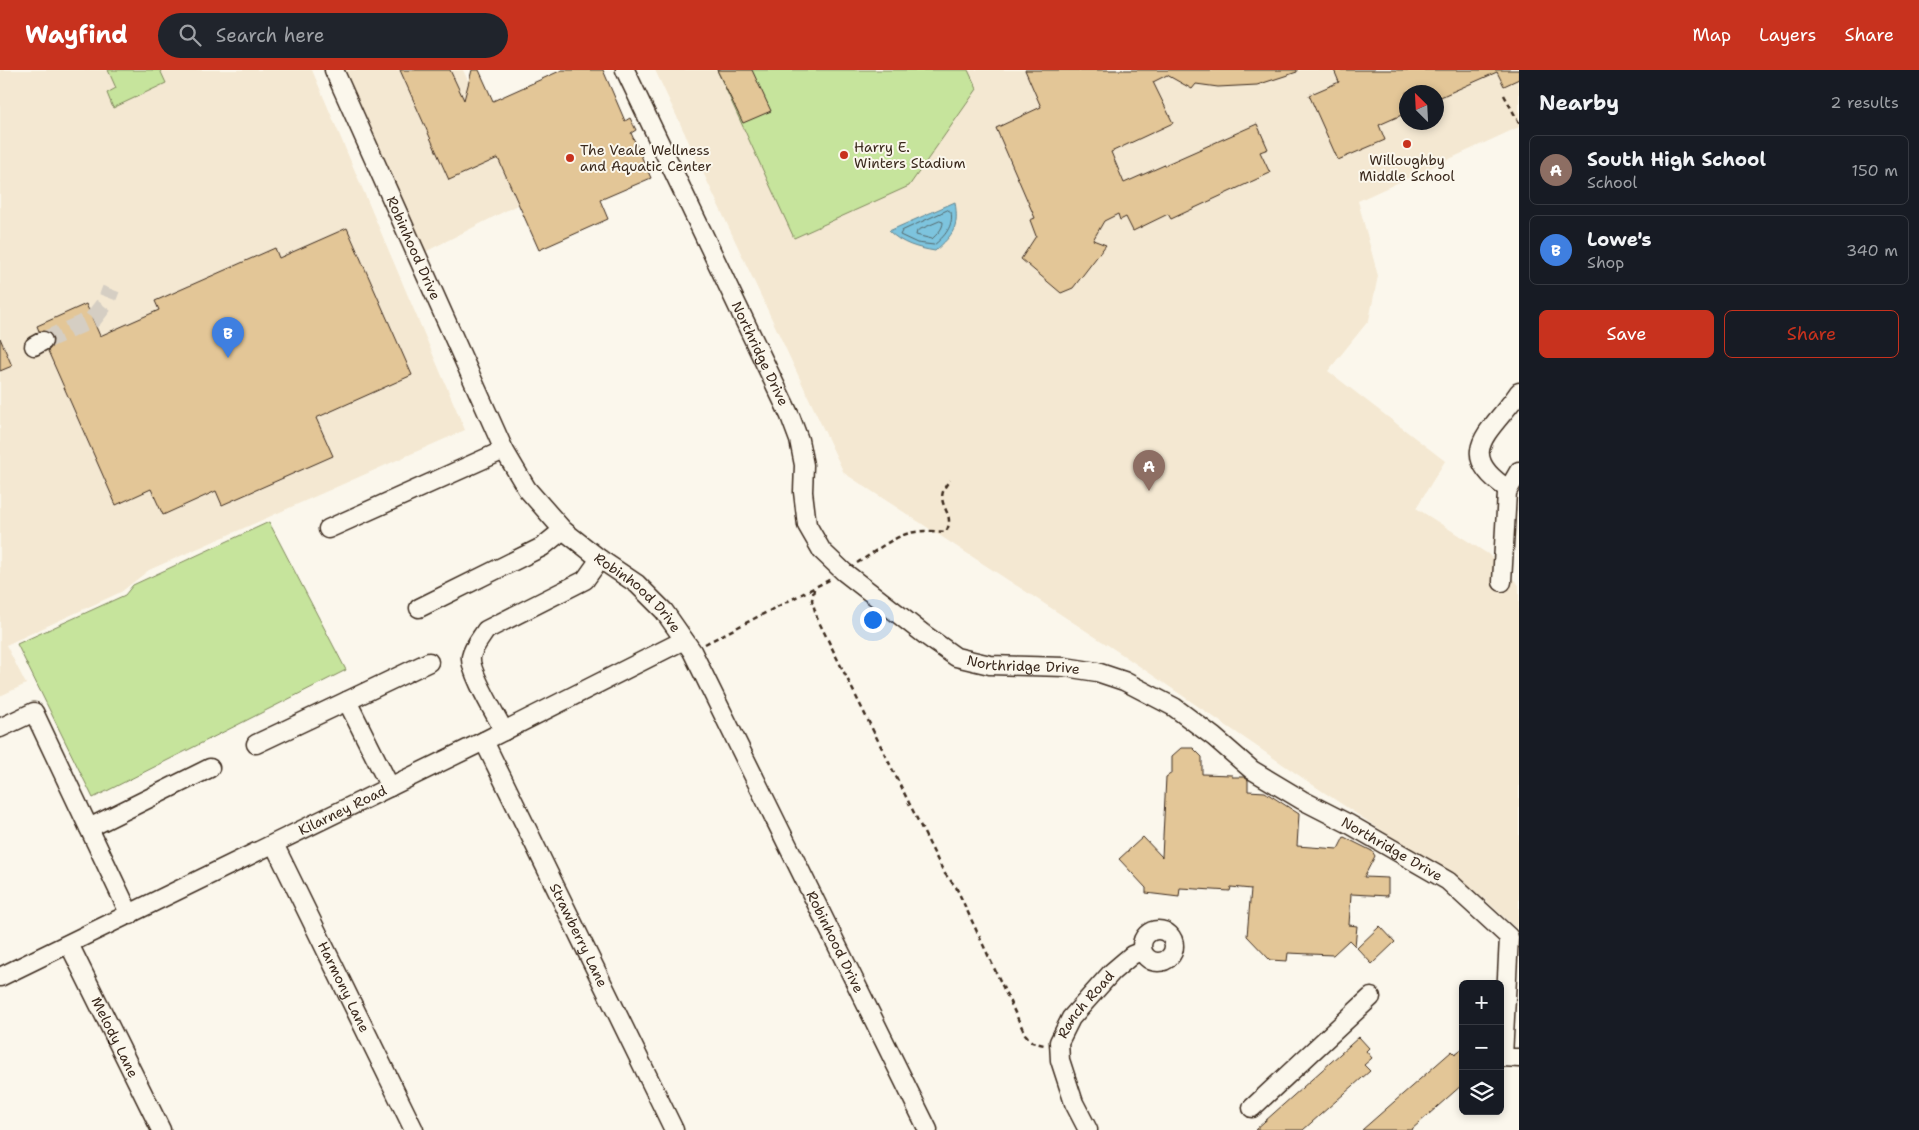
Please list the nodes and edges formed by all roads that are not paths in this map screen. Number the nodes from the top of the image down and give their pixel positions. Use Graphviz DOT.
graph roads {
  1 [pos="334,70"];
  2 [pos="626,70"];
  3 [pos="1519,392"];
  4 [pos="504,450"];
  5 [pos="1519,471"];
  6 [pos="1508,489"];
  7 [pos="328,530"];
  8 [pos="563,530"];
  9 [pos="600,559"];
  10 [pos="1502,582"];
  11 [pos="419,608"];
  12 [pos="684,640"];
  13 [pos="429,662"];
  14 [pos="347,701"];
  15 [pos="0,728"];
  16 [pos="504,731"];
  17 [pos="484,741"];
  18 [pos="256,744"];
  19 [pos="210,768"];
  20 [pos="390,787"];
  21 [pos="89,828"];
  22 [pos="274,844"];
  23 [pos="130,915"];
  24 [pos="69,944"];
  25 [pos="1142,951"];
  26 [pos="1,974"];
  27 [pos="1371,997"];
  28 [pos="1519,1058"];
  29 [pos="1252,1108"];
  30 [pos="161,1130"];
  31 [pos="414,1130"];
  32 [pos="674,1130"];
  33 [pos="928,1130"];
  34 [pos="1088,1130"];
  1 -- 4 [label="street, Robinhood Drive"];
  2 -- 28 [label="street, Northridge Drive"];
  3 -- 6 [label="street"];
  4 -- 7 [label="street"];
  4 -- 8 [label="street, Robinhood Drive"];
  5 -- 6 [label="street"];
  6 -- 10 [label="street"];
  8 -- 9 [label="street, Robinhood Drive"];
  8 -- 11 [label="street"];
  9 -- 12 [label="street, Robinhood Drive"];
  9 -- 16 [label="street"];
  12 -- 16 [label="street, Kilarney Road"];
  12 -- 33 [label="street, Robinhood Drive"];
  13 -- 14 [label="street"];
  14 -- 18 [label="street"];
  14 -- 20 [label="street"];
  15 -- 21 [label="street"];
  16 -- 17 [label="street, Kilarney Road"];
  17 -- 20 [label="street, Kilarney Road"];
  17 -- 32 [label="street, Strawberry Lane"];
  19 -- 21 [label="street"];
  20 -- 22 [label="street, Kilarney Road"];
  21 -- 23 [label="street"];
  22 -- 23 [label="street, Kilarney Road"];
  22 -- 31 [label="street, Harmony Lane"];
  23 -- 24 [label="street, Kilarney Road"];
  24 -- 26 [label="street, Kilarney Road"];
  24 -- 30 [label="street, Melody Lane"];
  25 -- 34 [label="street, Ranch Road"];
  27 -- 29 [label="street"];
}
